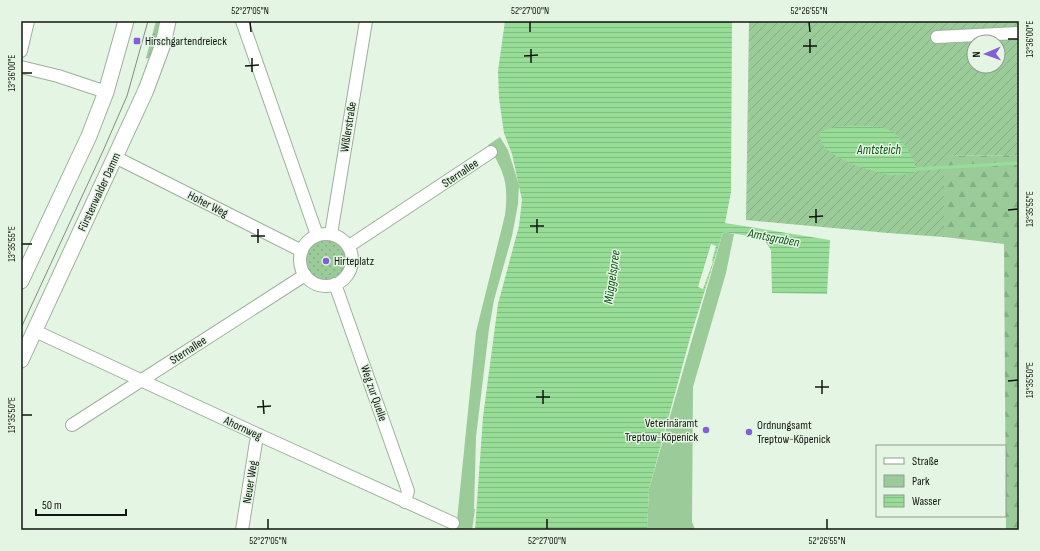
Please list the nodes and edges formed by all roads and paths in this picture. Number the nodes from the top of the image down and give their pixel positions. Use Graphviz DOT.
graph roads {
  1 [pos="28,21"];
  2 [pos="126,21"];
  3 [pos="168,21"];
  4 [pos="242,21"];
  5 [pos="366,21"];
  6 [pos="1019,33"];
  7 [pos="937,37"];
  8 [pos="21,51"];
  9 [pos="21,67"];
  10 [pos="106,92"];
  11 [pos="491,152"];
  12 [pos="115,157"];
  13 [pos="331,234"];
  14 [pos="318,235"];
  15 [pos="349,246"];
  16 [pos="302,251"];
  17 [pos="305,275"];
  18 [pos="21,281"];
  19 [pos="335,284"];
  20 [pos="35,331"];
  21 [pos="21,360"];
  22 [pos="141,380"];
  23 [pos="72,425"];
  24 [pos="259,436"];
  25 [pos="405,502"];
  26 [pos="453,523"];
  27 [pos="242,530"];
  1 -- 8 [label="street"];
  2 -- 10 [label="main road"];
  3 -- 12 [label="main road, Fürstenwalder Damm"];
  4 -- 14 [label="street"];
  5 -- 13 [label="street, Wißlerstraße"];
  6 -- 7 [label="street"];
  9 -- 10 [label="street"];
  10 -- 18 [label="main road"];
  11 -- 15 [label="street, Sternallee"];
  12 -- 16 [label="street, Hoher Weg"];
  12 -- 20 [label="main road, Fürstenwalder Damm"];
  13 -- 14 [label="street"];
  13 -- 15 [label="street"];
  14 -- 16 [label="street"];
  15 -- 19 [label="street"];
  16 -- 17 [label="street"];
  17 -- 19 [label="street"];
  17 -- 22 [label="street, Sternallee"];
  19 -- 25 [label="street, Weg zur Quelle"];
  20 -- 21 [label="main road, Fürstenwalder Damm"];
  20 -- 22 [label="street, Ahornweg"];
  22 -- 23 [label="street, Sternallee"];
  22 -- 24 [label="street, Ahornweg"];
  24 -- 25 [label="street, Ahornweg"];
  24 -- 27 [label="street, Neuer Weg"];
  25 -- 26 [label="street, Ahornweg"];
}
